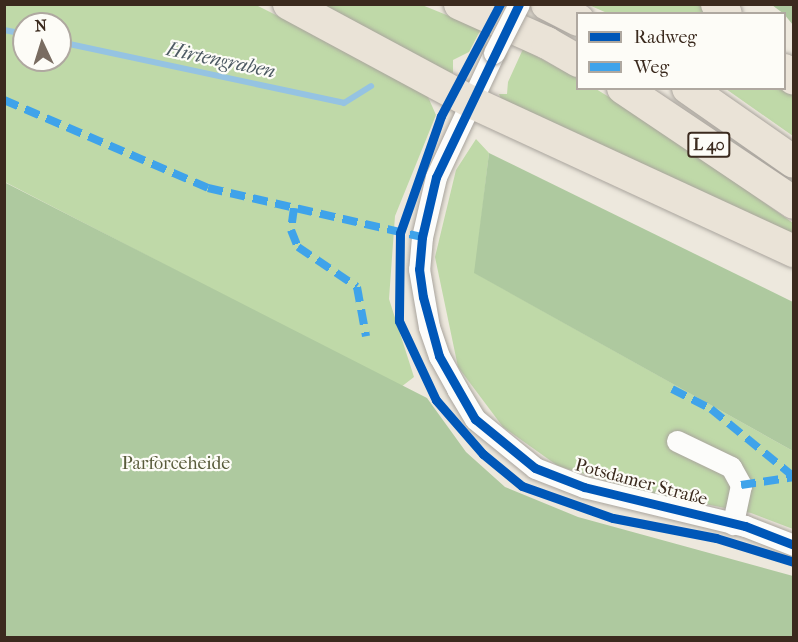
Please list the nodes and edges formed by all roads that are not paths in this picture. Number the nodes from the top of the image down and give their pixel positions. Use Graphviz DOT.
graph roads {
  1 [pos="290,4"];
  2 [pos="460,4"];
  3 [pos="519,4"];
  4 [pos="547,4"];
  5 [pos="576,19"];
  6 [pos="576,60"];
  7 [pos="626,90"];
  8 [pos="691,90"];
  9 [pos="471,102"];
  10 [pos="794,162"];
  11 [pos="794,203"];
  12 [pos="794,251"];
  13 [pos="677,441"];
  14 [pos="733,524"];
  15 [pos="794,545"];
  1 -- 9 [label="highway"];
  2 -- 6 [label="highway"];
  3 -- 9 [label="street, Potsdamer Straße, bridge"];
  4 -- 5 [label="highway"];
  7 -- 11 [label="highway, L 40"];
  8 -- 10 [label="highway, L 40"];
  9 -- 12 [label="highway"];
  9 -- 14 [label="street, Potsdamer Straße"];
  13 -- 14 [label="street"];
  14 -- 15 [label="street, Potsdamer Straße"];
}
